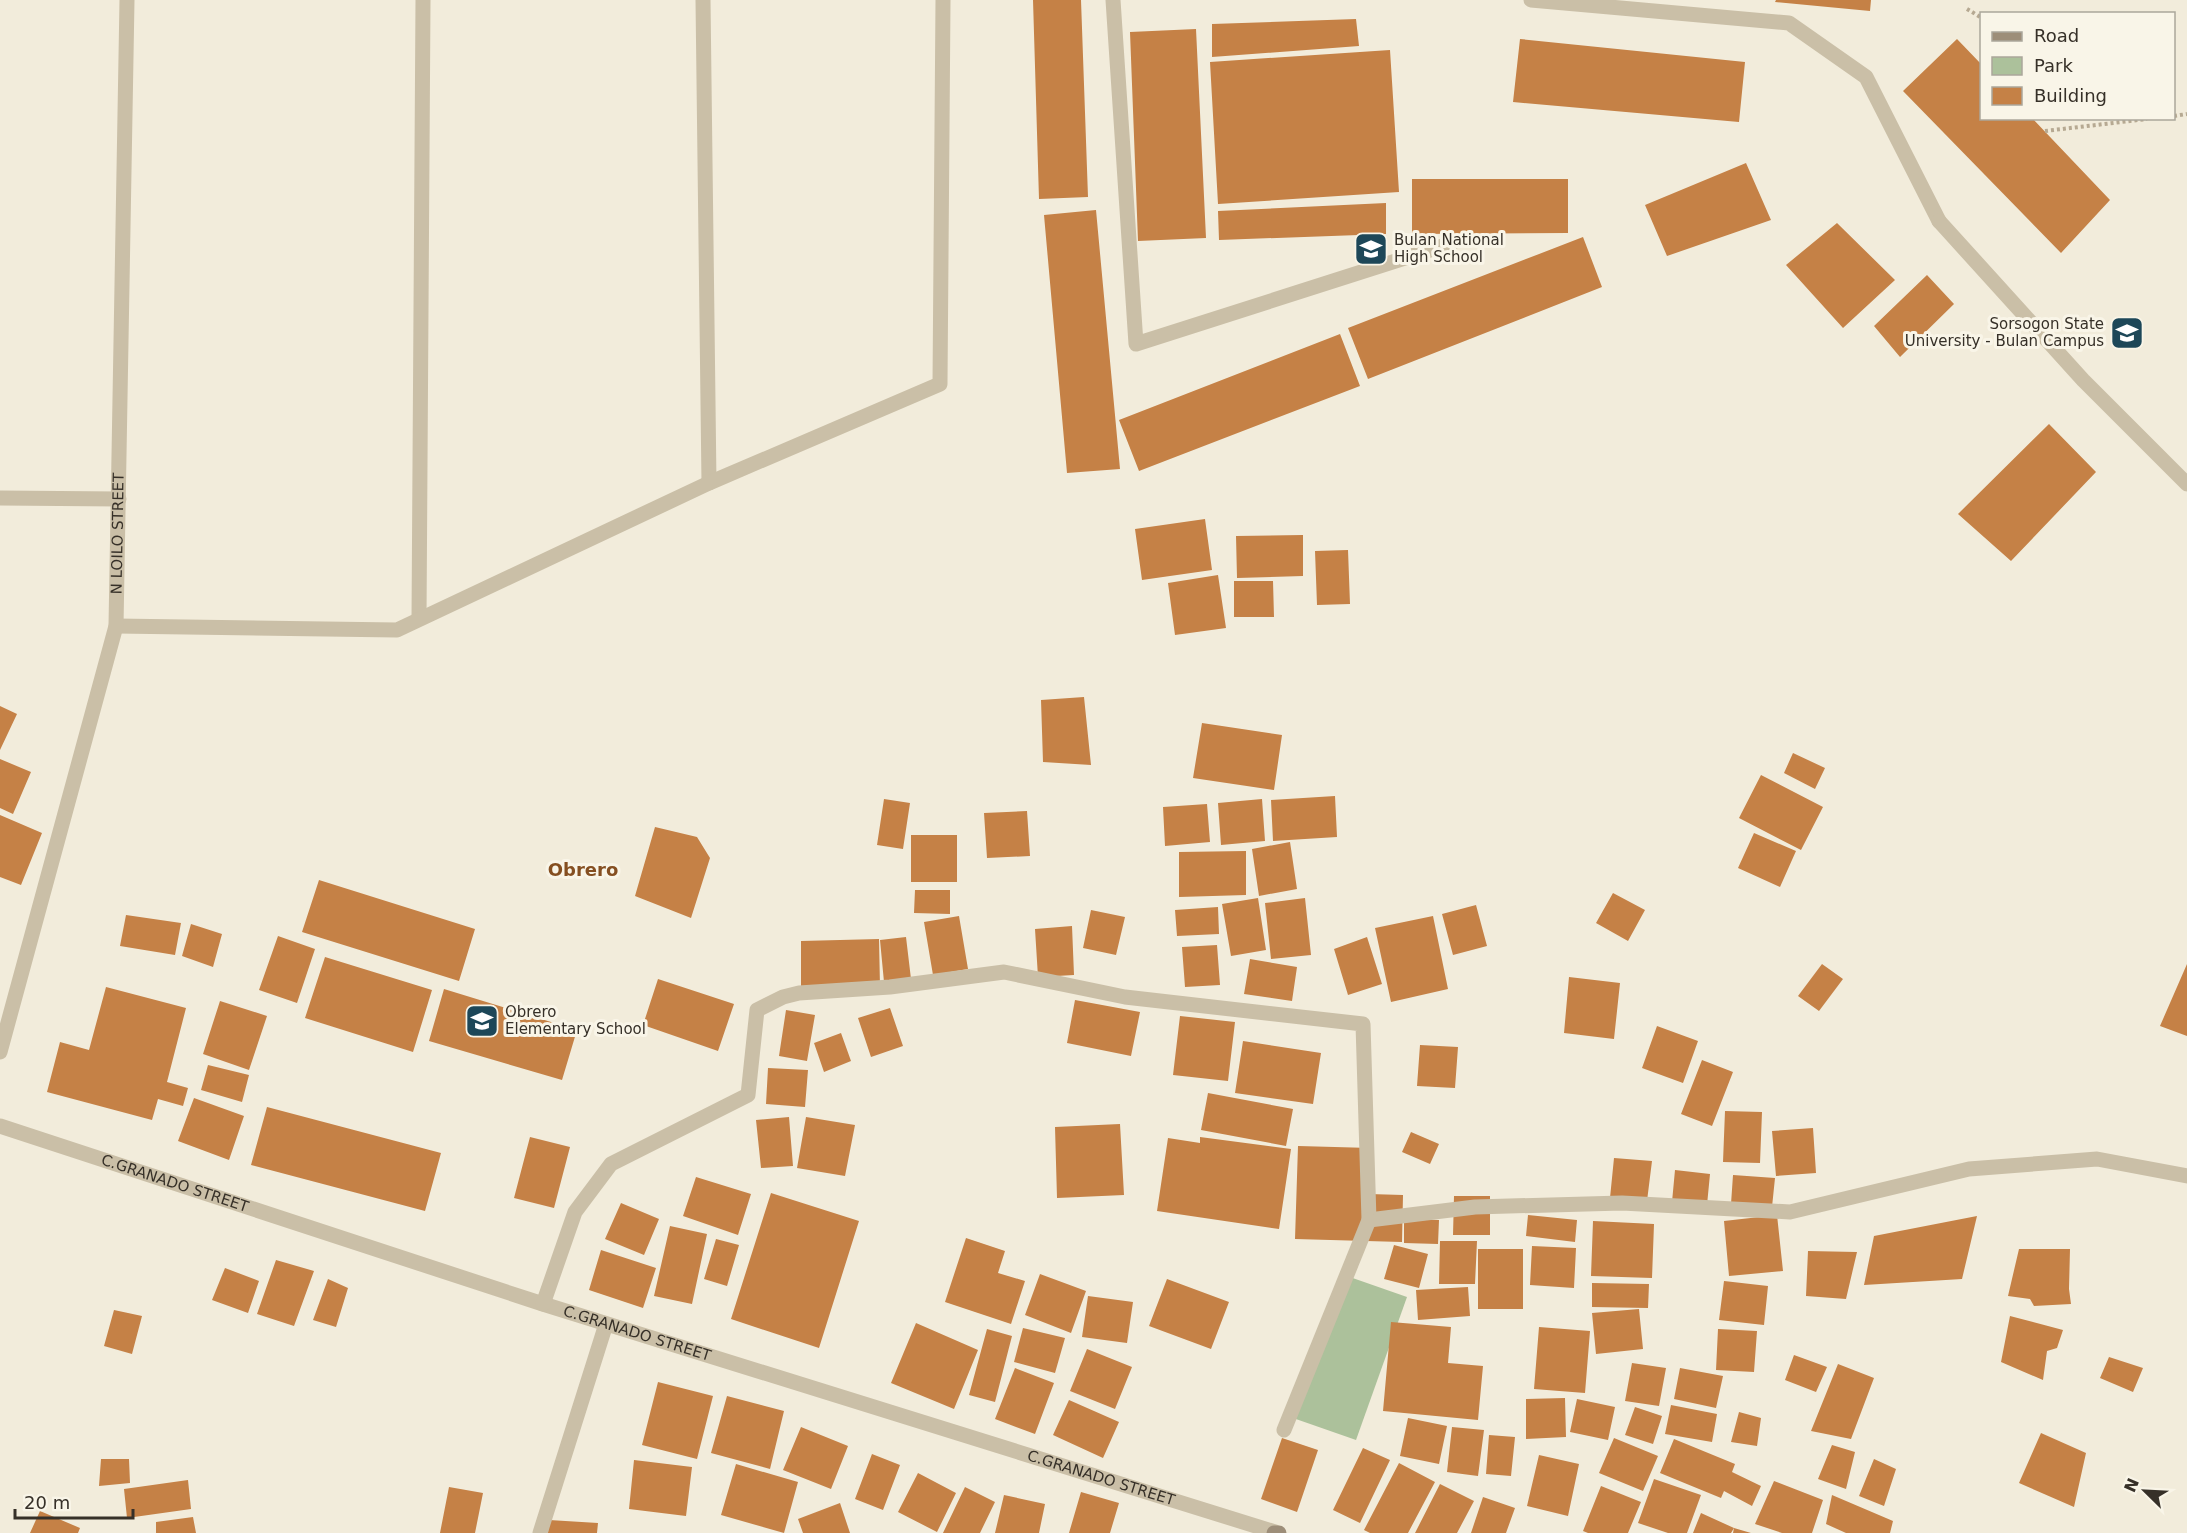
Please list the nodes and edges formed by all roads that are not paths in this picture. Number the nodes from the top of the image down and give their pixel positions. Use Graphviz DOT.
graph roads {
  1 [pos="127,0"];
  2 [pos="423,0"];
  3 [pos="704,0"];
  4 [pos="943,0"];
  5 [pos="1113,0"];
  6 [pos="1532,0"];
  7 [pos="1452,243"];
  8 [pos="709,483"];
  9 [pos="2187,484"];
  10 [pos="0,498"];
  11 [pos="119,499"];
  12 [pos="419,619"];
  13 [pos="116,626"];
  14 [pos="0,1052"];
  15 [pos="0,1126"];
  16 [pos="2187,1176"];
  17 [pos="1368,1220"];
  18 [pos="543,1304"];
  19 [pos="606,1324"];
  20 [pos="1284,1430"];
  21 [pos="540,1533"];
  22 [pos="1276,1533"];
  1 -- 11 [label="street, N LOILO STREET"];
  2 -- 12 [label="street"];
  3 -- 8 [label="street"];
  4 -- 8 [label="street"];
  5 -- 7 [label="street"];
  6 -- 9 [label="street"];
  8 -- 12 [label="street"];
  10 -- 11 [label="street"];
  11 -- 13 [label="street, N LOILO STREET"];
  12 -- 13 [label="street"];
  13 -- 14 [label="street, N LOILO STREET"];
  15 -- 18 [label="street, C.GRANADO STREET"];
  16 -- 17 [label="street"];
  17 -- 18 [label="street"];
  17 -- 20 [label="street"];
  18 -- 19 [label="street, C.GRANADO STREET"];
  19 -- 21 [label="street"];
  19 -- 22 [label="street, C.GRANADO STREET"];
}
